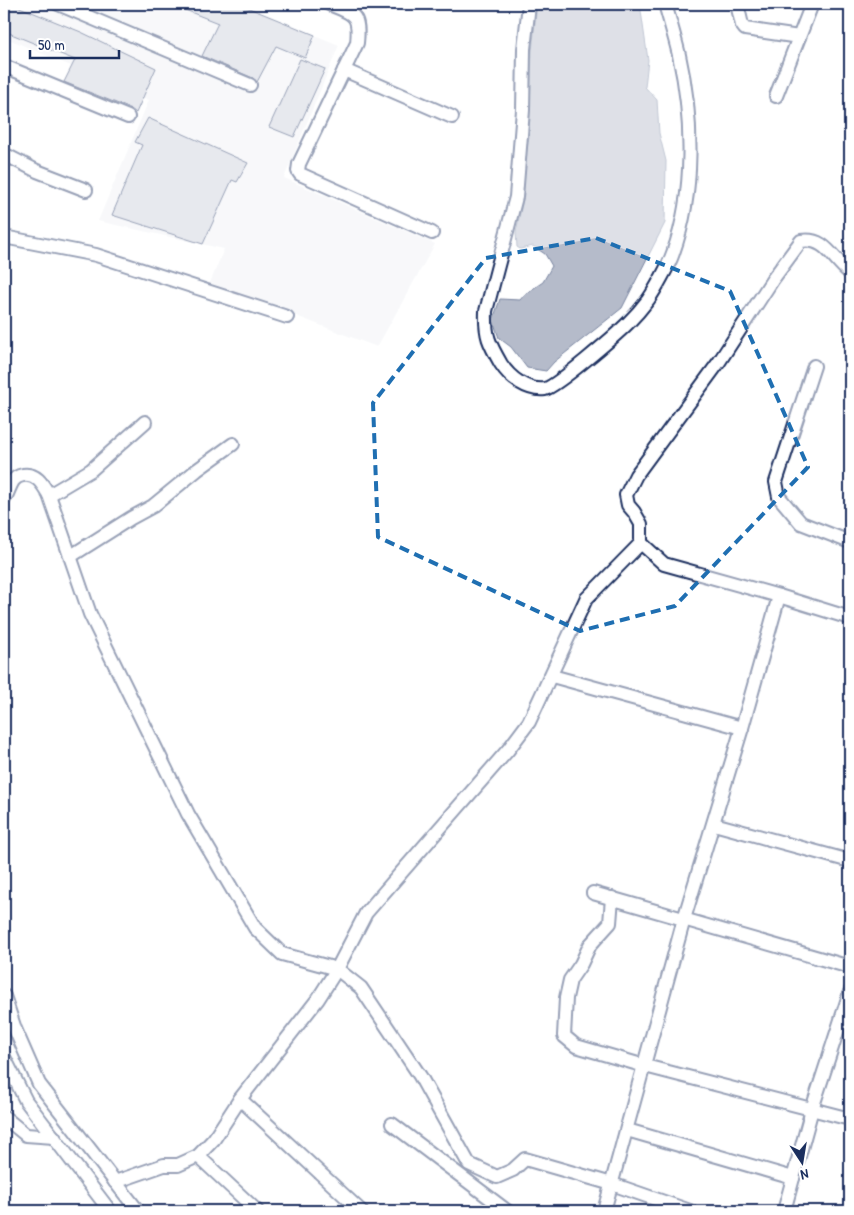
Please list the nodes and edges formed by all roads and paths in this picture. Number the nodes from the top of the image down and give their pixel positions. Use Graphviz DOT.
graph roads {
  1 [pos="58,4"];
  2 [pos="329,4"];
  3 [pos="529,4"];
  4 [pos="665,4"];
  5 [pos="738,4"];
  6 [pos="812,4"];
  7 [pos="799,37"];
  8 [pos="4,66"];
  9 [pos="344,70"];
  10 [pos="250,84"];
  11 [pos="776,96"];
  12 [pos="128,117"];
  13 [pos="452,117"];
  14 [pos="4,154"];
  15 [pos="86,190"];
  16 [pos="432,233"];
  17 [pos="4,237"];
  18 [pos="850,273"];
  19 [pos="287,317"];
  20 [pos="814,366"];
  21 [pos="145,422"];
  22 [pos="233,444"];
  23 [pos="49,495"];
  24 [pos="4,499"];
  25 [pos="850,542"];
  26 [pos="642,543"];
  27 [pos="71,556"];
  28 [pos="779,596"];
  29 [pos="850,618"];
  30 [pos="552,676"];
  31 [pos="742,728"];
  32 [pos="714,824"];
  33 [pos="850,861"];
  34 [pos="593,893"];
  35 [pos="612,898"];
  36 [pos="684,919"];
  37 [pos="850,967"];
  38 [pos="336,970"];
  39 [pos="850,992"];
  40 [pos="4,996"];
  41 [pos="4,1057"];
  42 [pos="644,1066"];
  43 [pos="240,1099"];
  44 [pos="812,1109"];
  45 [pos="4,1117"];
  46 [pos="850,1119"];
  47 [pos="392,1124"];
  48 [pos="627,1130"];
  49 [pos="54,1137"];
  50 [pos="198,1156"];
  51 [pos="793,1178"];
  52 [pos="115,1182"];
  53 [pos="612,1184"];
  54 [pos="108,1211"];
  55 [pos="138,1211"];
  56 [pos="257,1211"];
  57 [pos="361,1211"];
  58 [pos="506,1211"];
  59 [pos="604,1211"];
  60 [pos="690,1211"];
  61 [pos="784,1211"];
  1 -- 10 [label="street"];
  2 -- 9 [label="street"];
  3 -- 4 [label="street"];
  5 -- 7 [label="street"];
  6 -- 7 [label="street"];
  7 -- 11 [label="street"];
  8 -- 12 [label="street"];
  9 -- 13 [label="street"];
  9 -- 16 [label="street"];
  14 -- 15 [label="street"];
  17 -- 19 [label="street"];
  18 -- 26 [label="street"];
  20 -- 25 [label="street"];
  21 -- 23 [label="street"];
  22 -- 27 [label="street"];
  23 -- 24 [label="street"];
  23 -- 27 [label="street"];
  26 -- 28 [label="street"];
  26 -- 30 [label="street"];
  27 -- 38 [label="street"];
  28 -- 29 [label="street"];
  28 -- 31 [label="street"];
  30 -- 31 [label="street"];
  30 -- 38 [label="street"];
  31 -- 32 [label="street"];
  32 -- 33 [label="street"];
  32 -- 36 [label="street"];
  34 -- 35 [label="street"];
  35 -- 36 [label="street"];
  35 -- 42 [label="street"];
  36 -- 37 [label="street"];
  36 -- 42 [label="street"];
  38 -- 43 [label="street"];
  38 -- 53 [label="street"];
  39 -- 44 [label="street"];
  40 -- 52 [label="street"];
  41 -- 49 [label="street"];
  42 -- 44 [label="street"];
  42 -- 48 [label="street"];
  43 -- 50 [label="street"];
  43 -- 57 [label="street"];
  44 -- 46 [label="street"];
  44 -- 51 [label="street"];
  45 -- 49 [label="street"];
  47 -- 58 [label="street"];
  48 -- 51 [label="street"];
  48 -- 53 [label="street"];
  49 -- 54 [label="street"];
  50 -- 52 [label="street"];
  50 -- 56 [label="street"];
  51 -- 61 [label="street"];
  52 -- 55 [label="street"];
  53 -- 59 [label="street"];
  53 -- 60 [label="street"];
}
